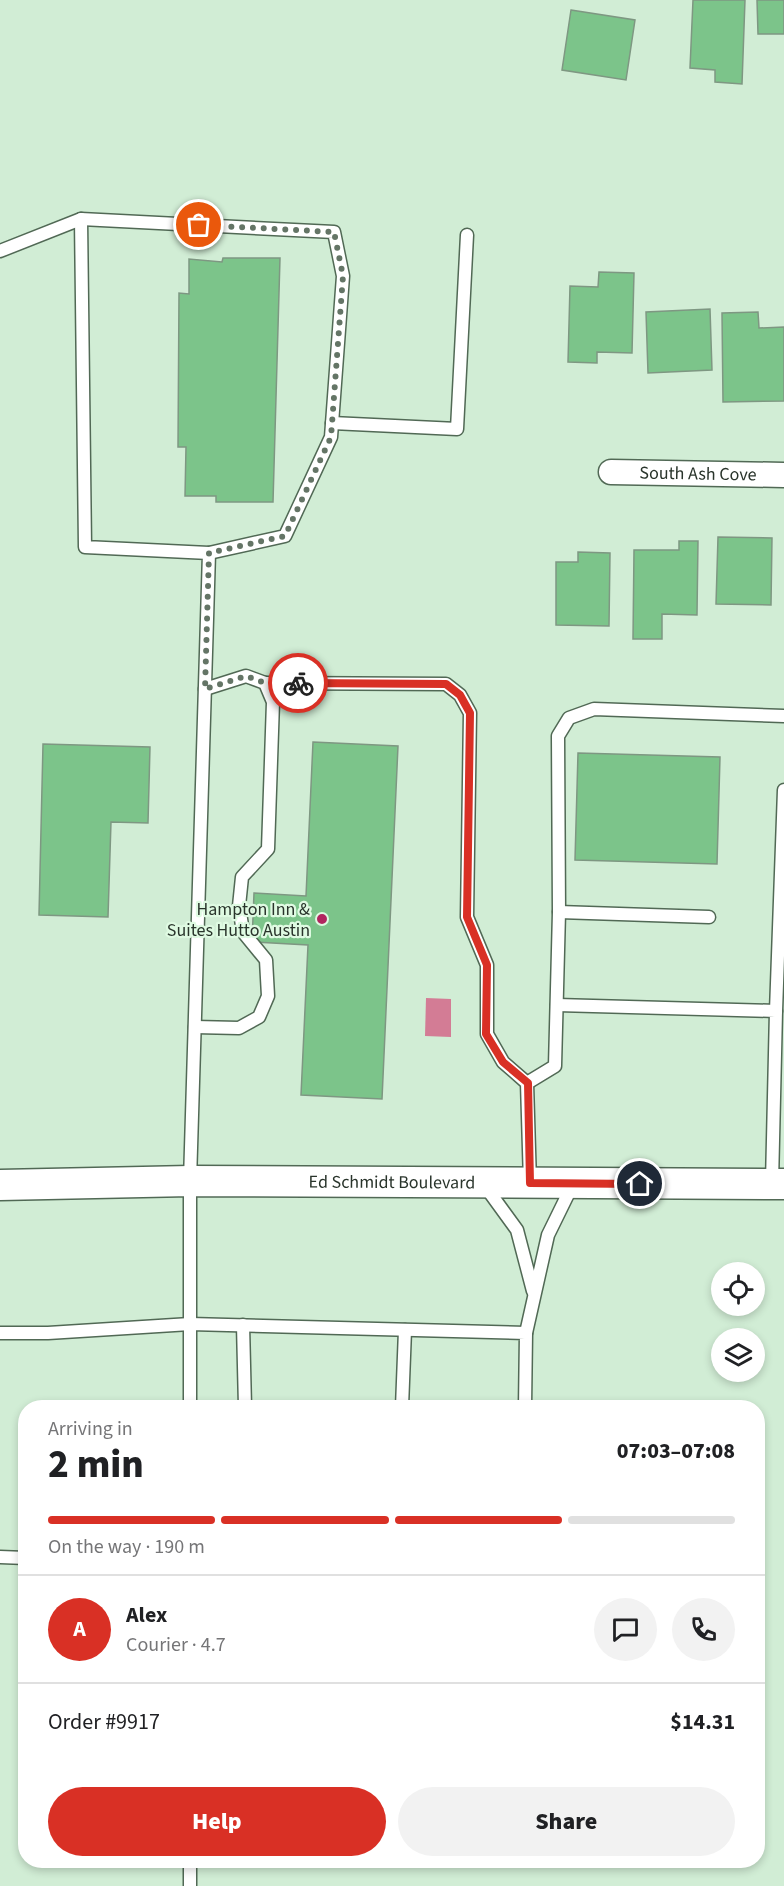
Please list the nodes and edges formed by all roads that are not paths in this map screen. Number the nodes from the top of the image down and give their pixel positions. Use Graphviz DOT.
graph roads {
  1 [pos="81,219"];
  2 [pos="467,235"];
  3 [pos="0,251"];
  4 [pos="332,423"];
  5 [pos="610,472"];
  6 [pos="784,475"];
  7 [pos="209,553"];
  8 [pos="265,683"];
  9 [pos="205,689"];
  10 [pos="784,716"];
  11 [pos="784,790"];
  12 [pos="559,912"];
  13 [pos="709,917"];
  14 [pos="557,1005"];
  15 [pos="776,1011"];
  16 [pos="195,1027"];
  17 [pos="528,1083"];
  18 [pos="190,1181"];
  19 [pos="482,1182"];
  20 [pos="530,1183"];
  21 [pos="573,1184"];
  22 [pos="778,1184"];
  23 [pos="0,1185"];
  24 [pos="533,1294"];
  25 [pos="190,1324"];
  26 [pos="243,1325"];
  27 [pos="405,1330"];
  28 [pos="0,1333"];
  29 [pos="526,1333"];
  30 [pos="190,1400"];
  31 [pos="245,1400"];
  32 [pos="402,1400"];
  33 [pos="525,1400"];
  34 [pos="0,1557"];
  35 [pos="18,1558"];
  36 [pos="190,1868"];
  37 [pos="190,1886"];
  1 -- 3 [label="lane"];
  1 -- 4 [label="lane"];
  1 -- 7 [label="lane"];
  2 -- 4 [label="lane"];
  4 -- 7 [label="lane"];
  5 -- 6 [label="street, South Ash Cove"];
  7 -- 9 [label="lane"];
  8 -- 9 [label="lane"];
  8 -- 16 [label="lane"];
  8 -- 17 [label="lane"];
  9 -- 16 [label="lane"];
  10 -- 12 [label="lane"];
  11 -- 15 [label="lane"];
  12 -- 13 [label="lane"];
  12 -- 14 [label="lane"];
  14 -- 15 [label="lane"];
  14 -- 17 [label="lane"];
  15 -- 22 [label="lane"];
  16 -- 18 [label="lane"];
  17 -- 20 [label="lane"];
  18 -- 19 [label="street, Ed Schmidt Boulevard"];
  18 -- 23 [label="street, Ed Schmidt Boulevard"];
  18 -- 25 [label="lane"];
  19 -- 20 [label="street, Ed Schmidt Boulevard"];
  19 -- 24 [label="lane"];
  20 -- 21 [label="street, Ed Schmidt Boulevard"];
  21 -- 22 [label="street, Ed Schmidt Boulevard"];
  21 -- 24 [label="lane"];
  24 -- 29 [label="lane"];
  25 -- 26 [label="lane"];
  25 -- 28 [label="lane"];
  25 -- 30 [label="lane"];
  26 -- 27 [label="lane"];
  26 -- 31 [label="lane"];
  27 -- 29 [label="lane"];
  27 -- 32 [label="lane"];
  29 -- 33 [label="lane"];
  34 -- 35 [label="lane"];
  36 -- 37 [label="lane"];
}
